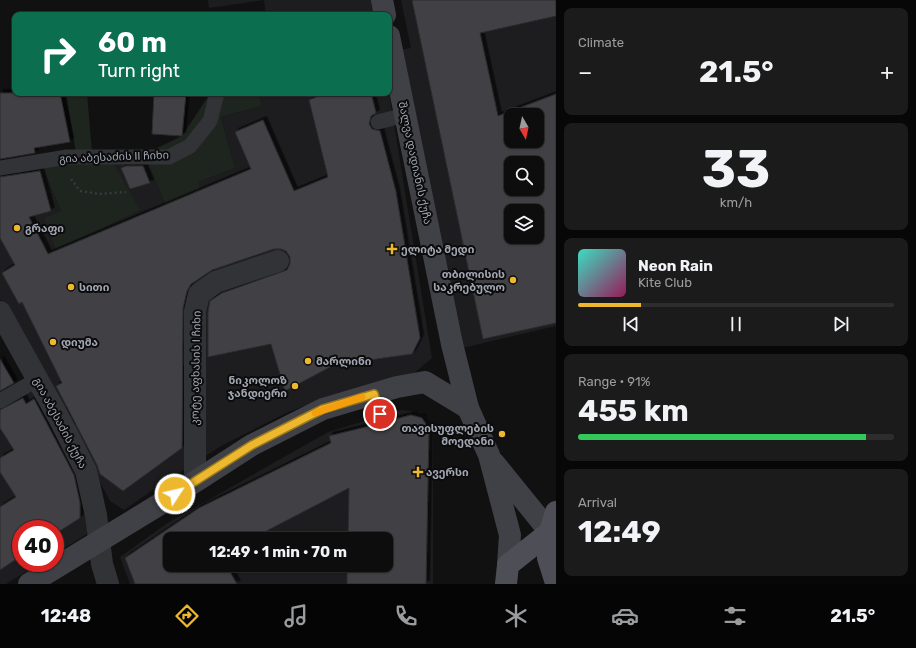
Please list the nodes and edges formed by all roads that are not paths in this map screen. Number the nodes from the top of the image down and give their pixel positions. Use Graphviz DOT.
graph roads {
  1 [pos="382,0"];
  2 [pos="384,12"];
  3 [pos="392,51"];
  4 [pos="216,96"];
  5 [pos="405,115"];
  6 [pos="378,122"];
  7 [pos="0,168"];
  8 [pos="278,261"];
  9 [pos="0,312"];
  10 [pos="38,379"];
  11 [pos="374,394"];
  12 [pos="0,401"];
  13 [pos="468,408"];
  14 [pos="383,422"];
  15 [pos="489,456"];
  16 [pos="196,480"];
  17 [pos="553,522"];
  18 [pos="98,542"];
  19 [pos="507,574"];
  20 [pos="556,583"];
  21 [pos="29,584"];
  22 [pos="108,584"];
  1 -- 2 [label="main road"];
  3 -- 5 [label="main road, შალვა დადიანის ქუჩა"];
  4 -- 7 [label="lane, გია აბესაძის II ჩიხი"];
  5 -- 6 [label="lane"];
  5 -- 13 [label="main road, შალვა დადიანის ქუჩა"];
  8 -- 16 [label="street, კოტე აფხასის I ჩიხი"];
  9 -- 10 [label="street, გია აბესაძის ქუჩა"];
  10 -- 12 [label="lane"];
  10 -- 18 [label="street, გია აბესაძის ქუჩა"];
  11 -- 13 [label="main road"];
  11 -- 14 [label="lane"];
  11 -- 16 [label="main road"];
  13 -- 15 [label="main road, შალვა დადიანის ქუჩა"];
  15 -- 17 [label="main road"];
  15 -- 19 [label="main road"];
  16 -- 18 [label="main road"];
  17 -- 19 [label="main road"];
  17 -- 20 [label="main road"];
  18 -- 21 [label="main road"];
  18 -- 22 [label="street, გია აბესაძის ქუჩა"];
}
